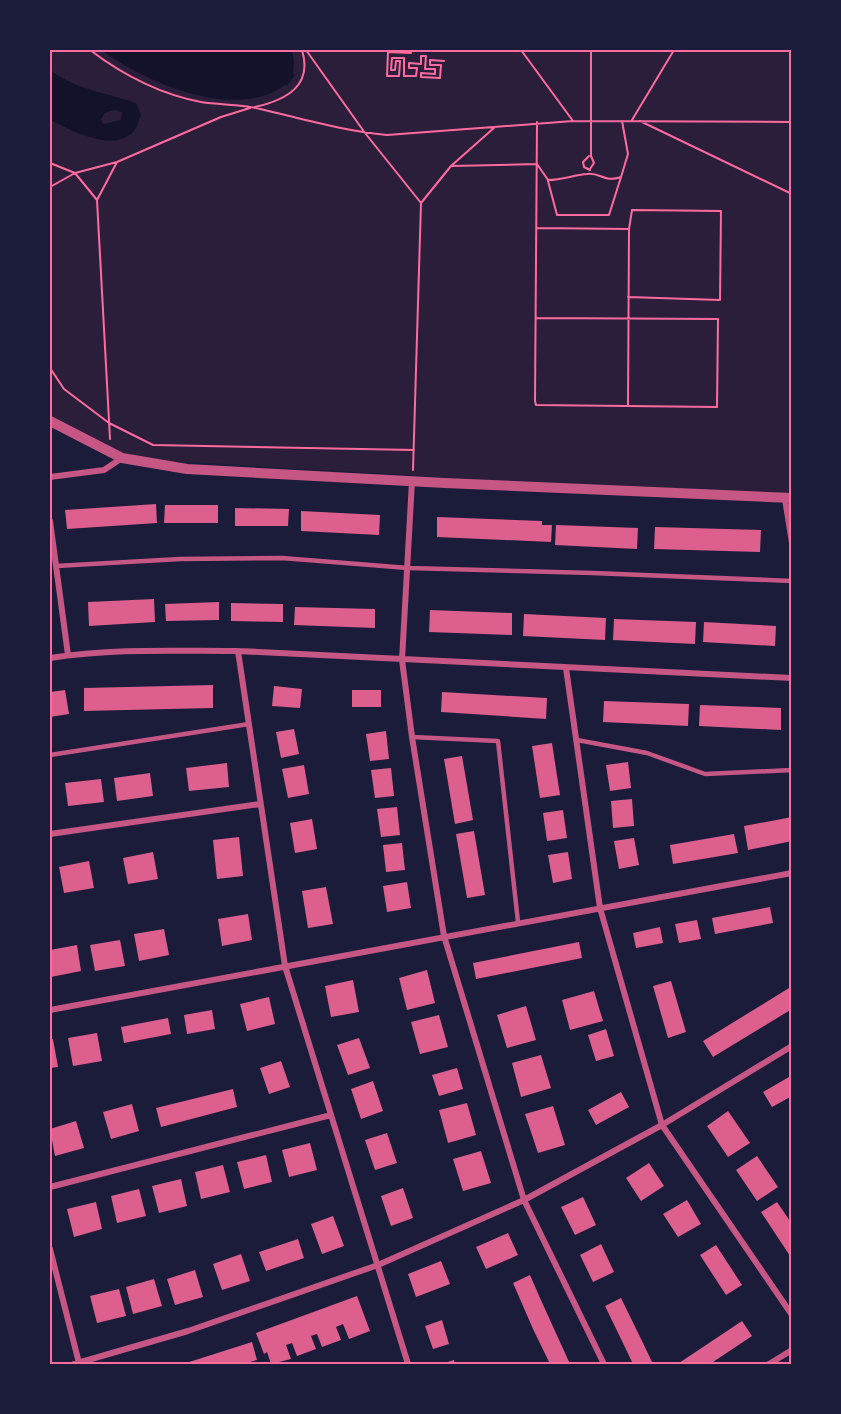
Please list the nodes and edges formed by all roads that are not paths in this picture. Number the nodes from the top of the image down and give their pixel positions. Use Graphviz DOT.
graph roads {
  1 [pos="50,421"];
  2 [pos="122,458"];
  3 [pos="50,477"];
  4 [pos="412,482"];
  5 [pos="788,498"];
  6 [pos="50,521"];
  7 [pos="792,543"];
  8 [pos="56,566"];
  9 [pos="408,568"];
  10 [pos="792,581"];
  11 [pos="238,651"];
  12 [pos="68,655"];
  13 [pos="50,658"];
  14 [pos="402,660"];
  15 [pos="566,668"];
  16 [pos="792,678"];
  17 [pos="249,724"];
  18 [pos="412,737"];
  19 [pos="577,740"];
  20 [pos="50,755"];
  21 [pos="792,770"];
  22 [pos="260,804"];
  23 [pos="50,834"];
  24 [pos="792,873"];
  25 [pos="600,908"];
  26 [pos="518,922"];
  27 [pos="444,936"];
  28 [pos="285,966"];
  29 [pos="50,1010"];
  30 [pos="792,1046"];
  31 [pos="331,1115"];
  32 [pos="662,1125"];
  33 [pos="50,1187"];
  34 [pos="524,1200"];
  35 [pos="50,1249"];
  36 [pos="378,1265"];
  37 [pos="792,1315"];
  38 [pos="792,1350"];
  39 [pos="77,1364"];
  40 [pos="408,1365"];
  41 [pos="604,1365"];
  42 [pos="769,1365"];
  1 -- 2 [label="street"];
  2 -- 3 [label="street"];
  2 -- 4 [label="street"];
  4 -- 5 [label="street"];
  4 -- 9 [label="street"];
  5 -- 7 [label="street"];
  6 -- 8 [label="street"];
  8 -- 9 [label="lane"];
  8 -- 12 [label="street"];
  9 -- 10 [label="lane"];
  9 -- 14 [label="street"];
  11 -- 12 [label="street"];
  11 -- 14 [label="street"];
  11 -- 17 [label="street"];
  12 -- 13 [label="street"];
  14 -- 15 [label="street"];
  14 -- 18 [label="street"];
  15 -- 16 [label="street"];
  15 -- 19 [label="street"];
  17 -- 20 [label="lane"];
  17 -- 22 [label="street"];
  18 -- 26 [label="lane"];
  18 -- 27 [label="street"];
  19 -- 21 [label="lane"];
  19 -- 25 [label="street"];
  22 -- 23 [label="street"];
  22 -- 28 [label="street"];
  24 -- 25 [label="street"];
  25 -- 26 [label="street"];
  25 -- 32 [label="street"];
  26 -- 27 [label="street"];
  27 -- 28 [label="street"];
  27 -- 34 [label="street"];
  28 -- 29 [label="street"];
  28 -- 31 [label="street"];
  30 -- 32 [label="street"];
  31 -- 33 [label="street"];
  31 -- 36 [label="street"];
  32 -- 34 [label="street"];
  32 -- 37 [label="street"];
  34 -- 36 [label="street"];
  34 -- 41 [label="street"];
  35 -- 39 [label="street"];
  36 -- 39 [label="street"];
  36 -- 40 [label="street"];
  38 -- 42 [label="street"];
}
